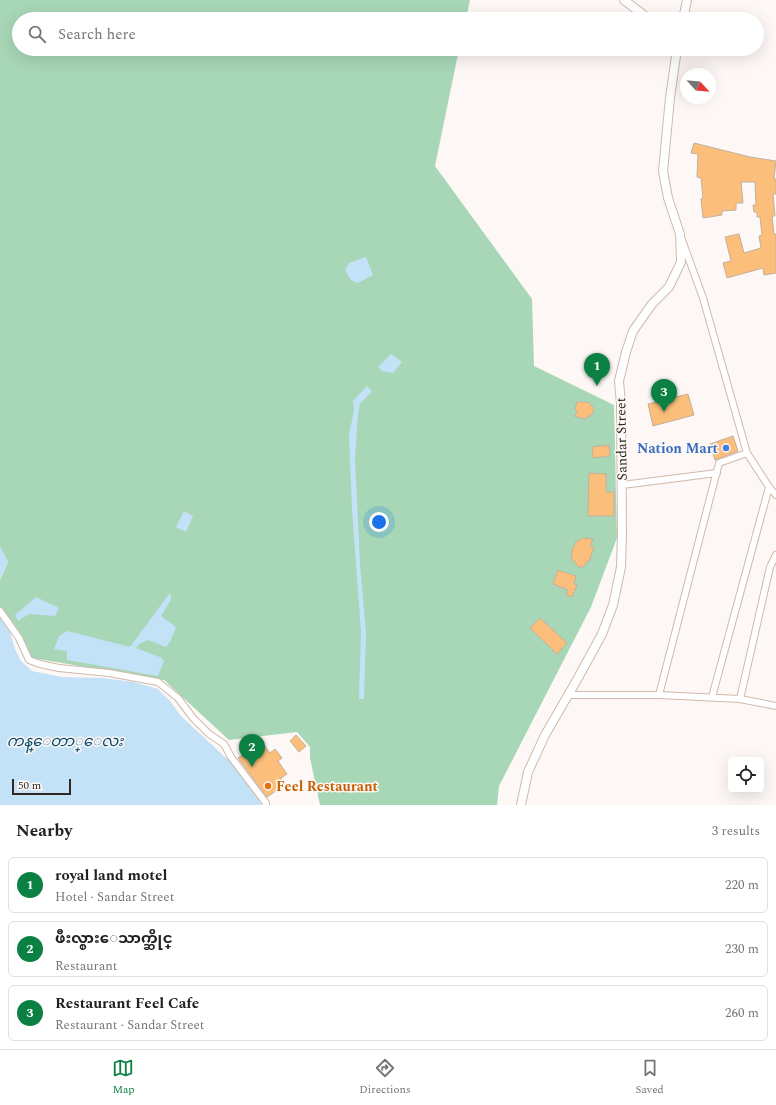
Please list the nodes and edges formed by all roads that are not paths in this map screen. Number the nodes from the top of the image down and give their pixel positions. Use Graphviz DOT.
graph roads {
  1 [pos="624,0"];
  2 [pos="687,0"];
  3 [pos="640,12"];
  4 [pos="684,12"];
  5 [pos="676,56"];
  6 [pos="680,234"];
  7 [pos="747,453"];
  8 [pos="716,473"];
  9 [pos="622,486"];
  10 [pos="769,487"];
  11 [pos="776,495"];
  12 [pos="776,556"];
  13 [pos="0,611"];
  14 [pos="659,694"];
  15 [pos="568,696"];
  16 [pos="712,698"];
  17 [pos="740,699"];
  18 [pos="776,706"];
  19 [pos="266,805"];
  20 [pos="521,805"];
  1 -- 3 [label="street"];
  2 -- 4 [label="street"];
  5 -- 6 [label="street, Sandar Street"];
  6 -- 7 [label="street"];
  6 -- 9 [label="street, Sandar Street"];
  7 -- 8 [label="street"];
  7 -- 10 [label="street"];
  8 -- 9 [label="street"];
  8 -- 14 [label="street"];
  9 -- 15 [label="street, Sandar Street"];
  10 -- 11 [label="street"];
  10 -- 16 [label="street"];
  12 -- 17 [label="street"];
  13 -- 19 [label="street"];
  14 -- 15 [label="street"];
  14 -- 16 [label="street"];
  15 -- 20 [label="street, Sandar Street"];
  16 -- 17 [label="street"];
  17 -- 18 [label="street"];
}
